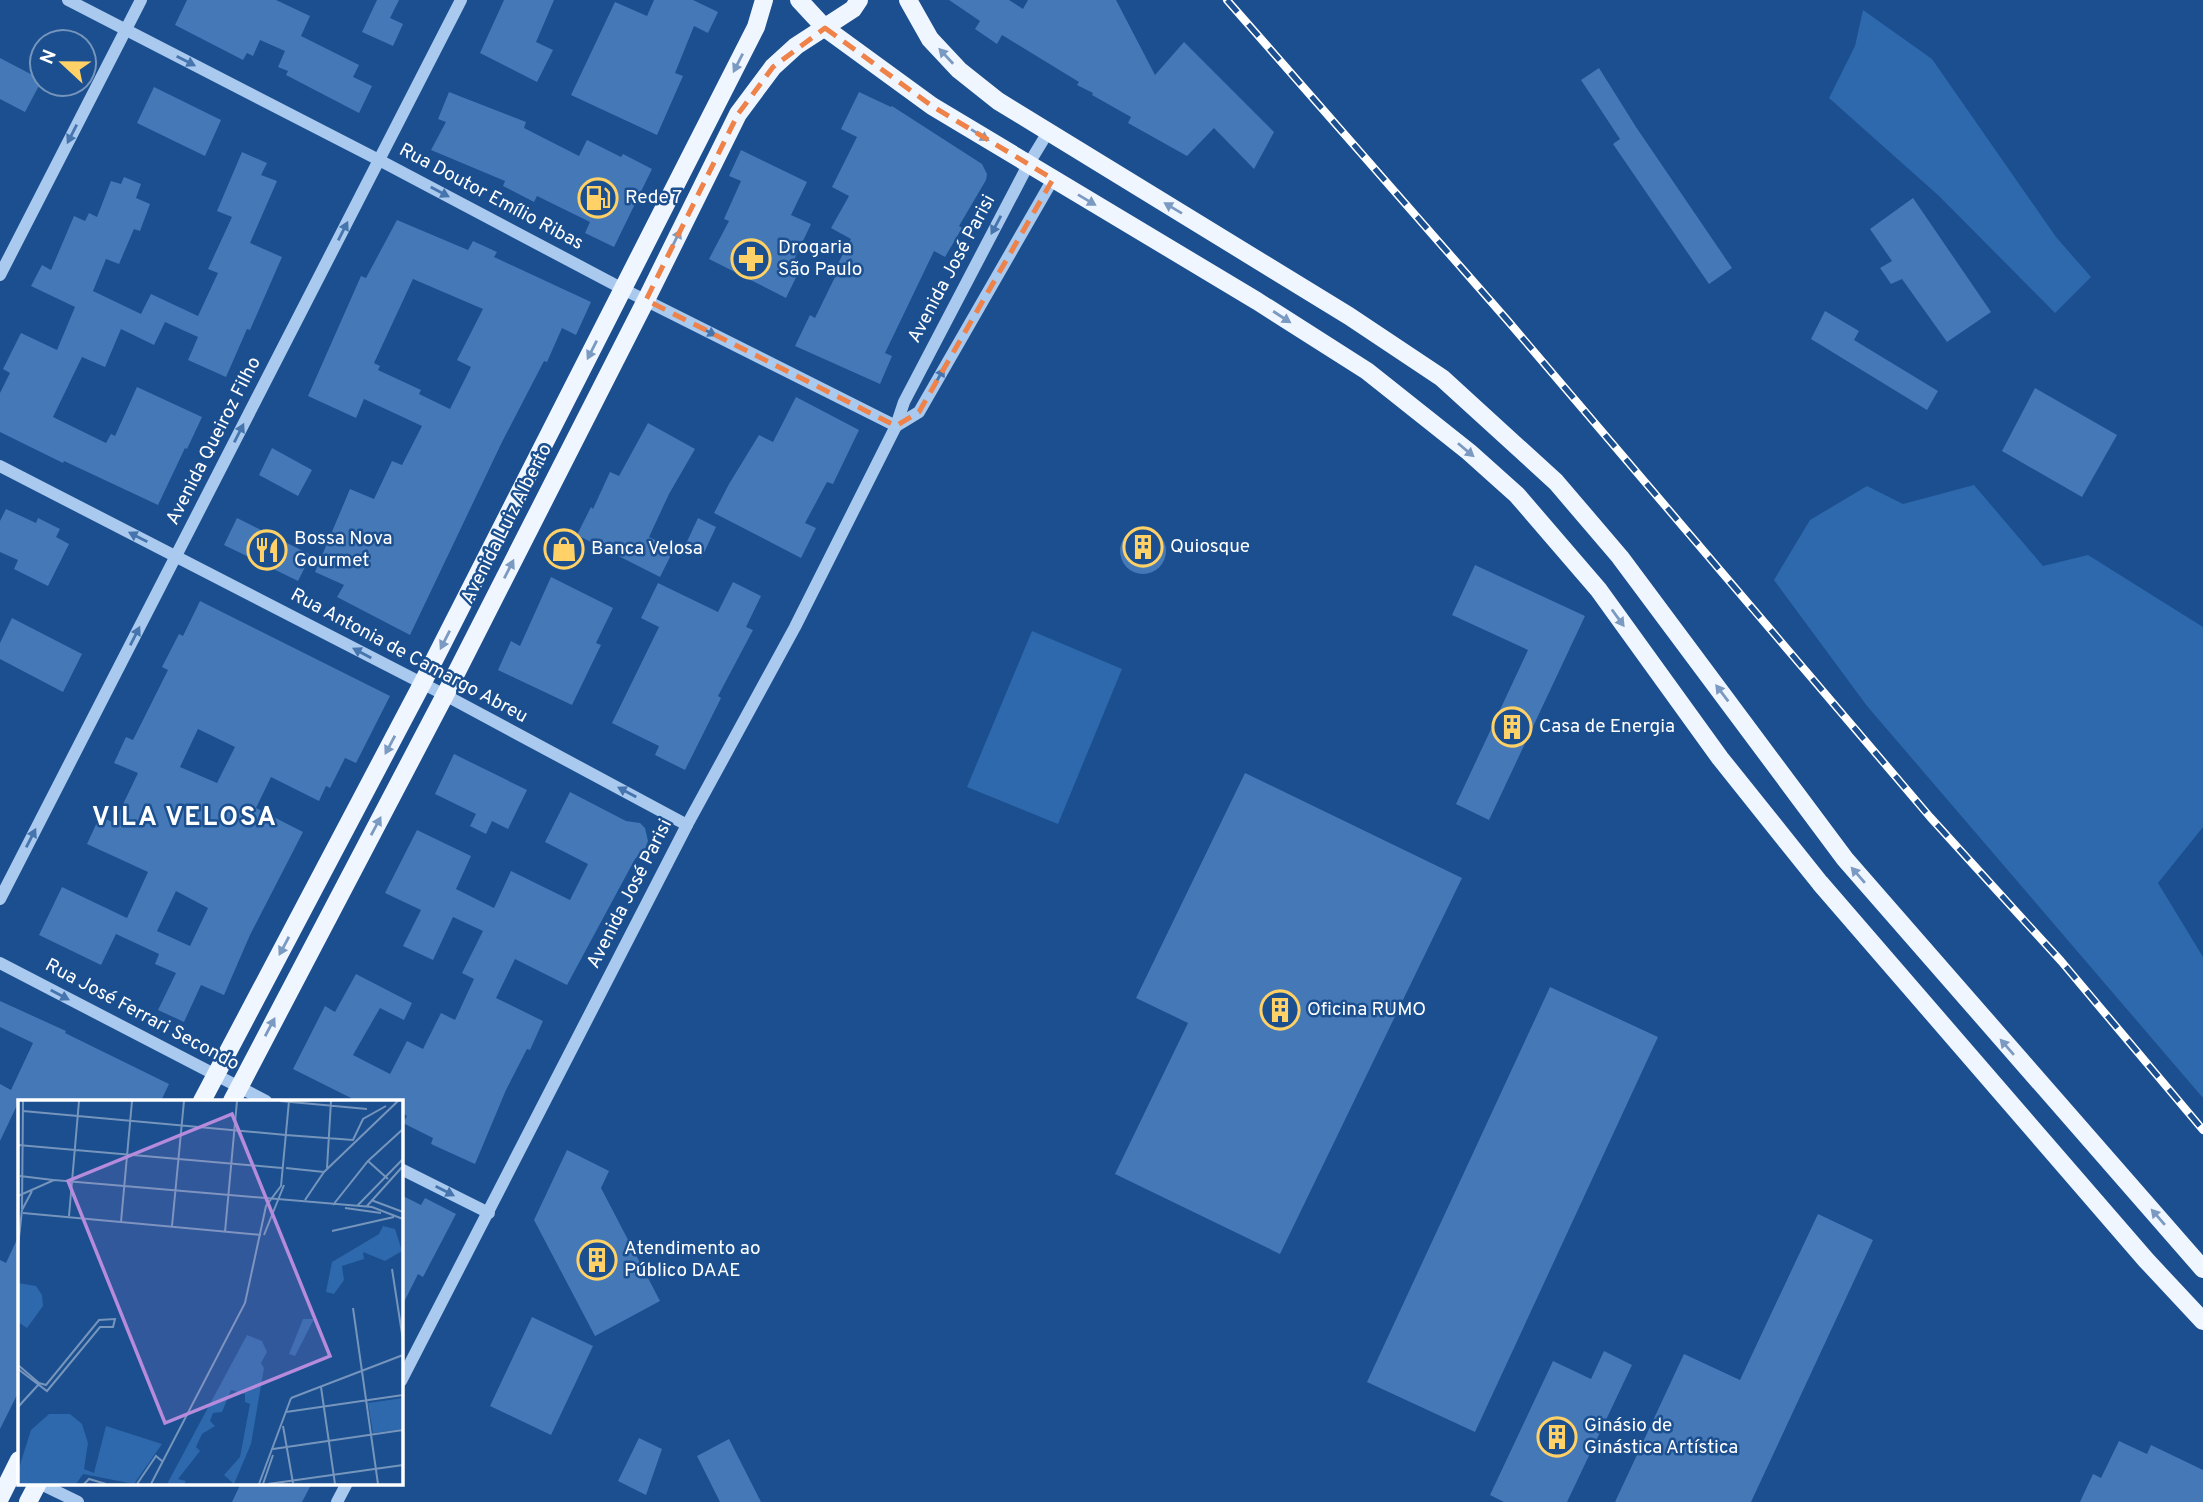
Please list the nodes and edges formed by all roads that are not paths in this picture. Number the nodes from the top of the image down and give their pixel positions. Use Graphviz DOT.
graph roads {
  1 [pos="68,0"];
  2 [pos="141,0"];
  3 [pos="461,0"];
  4 [pos="764,0"];
  5 [pos="799,0"];
  6 [pos="859,0"];
  7 [pos="908,0"];
  8 [pos="825,28"];
  9 [pos="125,30"];
  10 [pos="1048,132"];
  11 [pos="379,160"];
  12 [pos="1028,165"];
  13 [pos="1053,179"];
  14 [pos="0,275"];
  15 [pos="623,289"];
  16 [pos="646,300"];
  17 [pos="896,426"];
  18 [pos="0,466"];
  19 [pos="176,556"];
  20 [pos="422,684"];
  21 [pos="444,695"];
  22 [pos="687,825"];
  23 [pos="0,899"];
  24 [pos="0,963"];
  25 [pos="215,1076"];
  26 [pos="235,1094"];
  27 [pos="203,1100"];
  28 [pos="262,1100"];
  29 [pos="402,1170"];
  30 [pos="489,1213"];
  31 [pos="2203,1269"];
  32 [pos="2203,1321"];
  33 [pos="402,1379"];
  34 [pos="13,1467"];
  35 [pos="37,1484"];
  36 [pos="40,1484"];
  37 [pos="346,1484"];
  38 [pos="0,1498"];
  39 [pos="28,1502"];
  40 [pos="78,1502"];
  41 [pos="337,1502"];
  1 -- 9 [label="street, Rua Doutor Emílio Ribas"];
  2 -- 9 [label="street"];
  3 -- 11 [label="street, Avenida Queiroz Filho"];
  4 -- 15 [label="main road, Avenida Luiz Alberto, one-way"];
  5 -- 8 [label="main road"];
  6 -- 8 [label="main road, Avenida Luiz Alberto"];
  10 -- 7 [label="main road, one-way"];
  8 -- 12 [label="main road, one-way"];
  16 -- 8 [label="main road, Avenida Luiz Alberto, one-way"];
  9 -- 11 [label="street, Rua Doutor Emílio Ribas, one-way"];
  9 -- 14 [label="street, one-way"];
  10 -- 12 [label="street, Avenida José Parisi"];
  31 -- 10 [label="main road, one-way"];
  11 -- 15 [label="street, Rua Doutor Emílio Ribas, one-way"];
  19 -- 11 [label="street, Avenida Queiroz Filho, one-way"];
  12 -- 13 [label="main road"];
  12 -- 17 [label="street, Avenida José Parisi, one-way"];
  17 -- 13 [label="street, Avenida José Parisi, one-way"];
  13 -- 32 [label="main road, one-way"];
  15 -- 16 [label="street, Rua Doutor Emílio Ribas"];
  15 -- 20 [label="main road, Avenida Luiz Alberto, one-way"];
  16 -- 17 [label="street, Rua Doutor Emílio Ribas, one-way"];
  21 -- 16 [label="main road, Avenida Luiz Alberto, one-way"];
  17 -- 22 [label="street, Avenida José Parisi"];
  19 -- 18 [label="street, Rua Antonia de Camargo Abreu, one-way"];
  20 -- 19 [label="street, Rua Antonia de Camargo Abreu, one-way"];
  23 -- 19 [label="street, Avenida Queiroz Filho, one-way"];
  20 -- 21 [label="street, Rua Antonia de Camargo Abreu"];
  20 -- 25 [label="main road, Avenida Luiz Alberto, one-way"];
  22 -- 21 [label="street, Rua Antonia de Camargo Abreu, one-way"];
  26 -- 21 [label="main road, Avenida Luiz Alberto, one-way"];
  22 -- 30 [label="street, Avenida José Parisi"];
  24 -- 25 [label="street, Rua José Ferrari Secondo, one-way"];
  25 -- 26 [label="street, Rua José Ferrari Secondo"];
  25 -- 27 [label="main road, Avenida Luiz Alberto"];
  26 -- 28 [label="street, Rua José Ferrari Secondo"];
  29 -- 30 [label="street, one-way"];
  30 -- 33 [label="street, Avenida José Parisi"];
  34 -- 38 [label="main road"];
  35 -- 39 [label="main road"];
  36 -- 40 [label="street"];
  37 -- 41 [label="street"];
}
